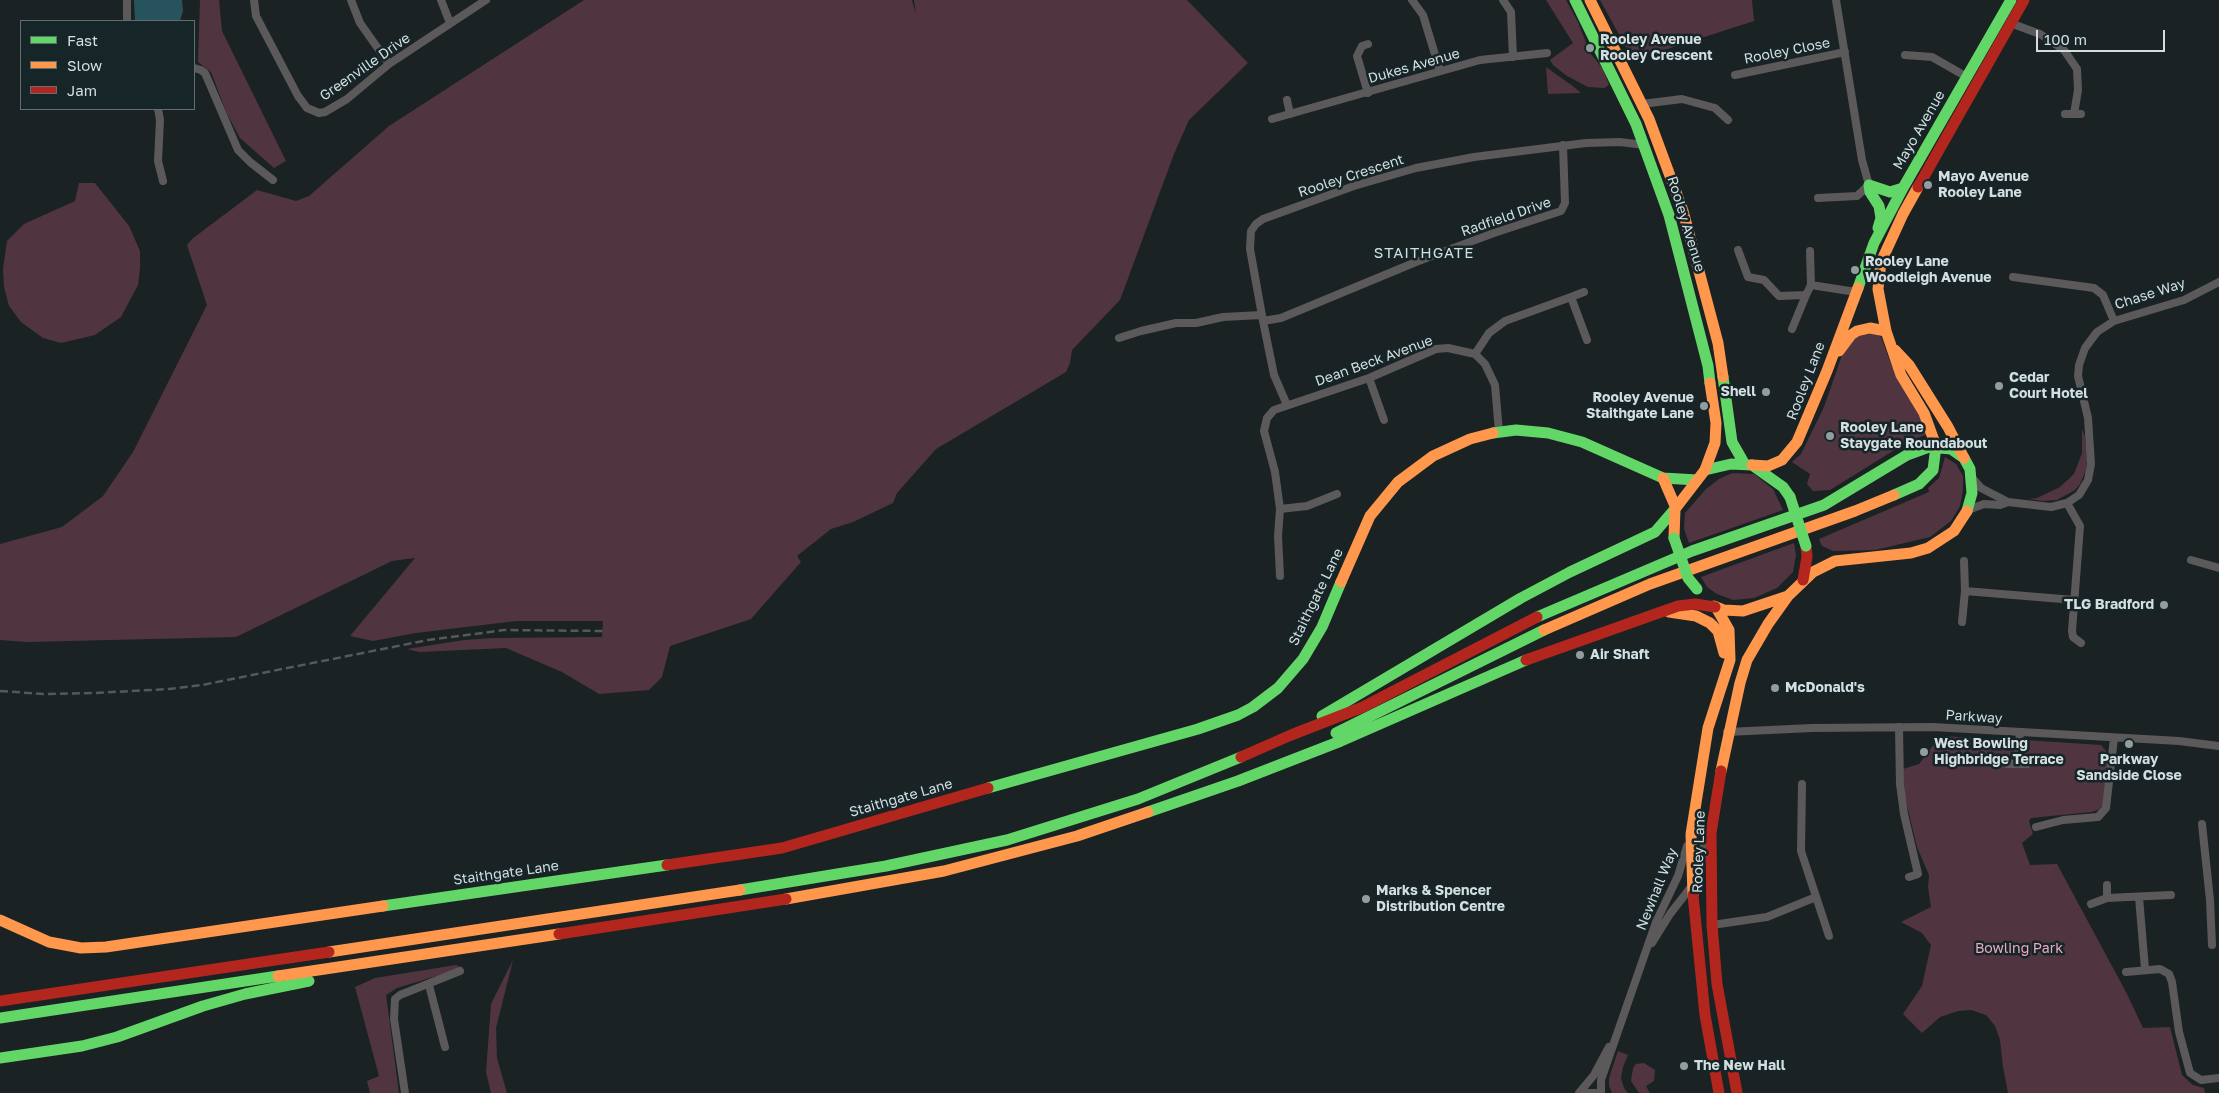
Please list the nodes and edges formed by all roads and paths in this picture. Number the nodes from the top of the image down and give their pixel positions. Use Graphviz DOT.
graph roads {
  1 [pos="127,0"];
  2 [pos="254,0"];
  3 [pos="351,0"];
  4 [pos="441,0"];
  5 [pos="486,0"];
  6 [pos="1412,0"];
  7 [pos="1503,0"];
  8 [pos="1575,0"];
  9 [pos="1590,0"];
  10 [pos="1836,0"];
  11 [pos="2011,0"];
  12 [pos="2024,0"];
  13 [pos="127,20"];
  14 [pos="450,24"];
  15 [pos="2010,24"];
  16 [pos="1368,44"];
  17 [pos="1845,52"];
  18 [pos="1548,53"];
  19 [pos="1905,55"];
  20 [pos="1513,57"];
  21 [pos="388,64"];
  22 [pos="195,68"];
  23 [pos="1440,71"];
  24 [pos="1735,75"];
  25 [pos="1967,77"];
  26 [pos="1368,93"];
  27 [pos="1287,100"];
  28 [pos="1642,104"];
  29 [pos="158,110"];
  30 [pos="1290,114"];
  31 [pos="2073,114"];
  32 [pos="1272,120"];
  33 [pos="1728,120"];
  34 [pos="1563,145"];
  35 [pos="1644,145"];
  36 [pos="272,180"];
  37 [pos="163,181"];
  38 [pos="1869,185"];
  39 [pos="1903,188"];
  40 [pos="1818,198"];
  41 [pos="1874,243"];
  42 [pos="1738,250"];
  43 [pos="1810,251"];
  44 [pos="2013,277"];
  45 [pos="1860,280"];
  46 [pos="2219,282"];
  47 [pos="1811,285"];
  48 [pos="1584,292"];
  49 [pos="1856,292"];
  50 [pos="1806,296"];
  51 [pos="1571,297"];
  52 [pos="1262,318"];
  53 [pos="2114,321"];
  54 [pos="1792,330"];
  55 [pos="1886,331"];
  56 [pos="1119,338"];
  57 [pos="1587,340"];
  58 [pos="1891,347"];
  59 [pos="1475,354"];
  60 [pos="1827,371"];
  61 [pos="1369,378"];
  62 [pos="1287,405"];
  63 [pos="1384,420"];
  64 [pos="1499,432"];
  65 [pos="1936,446"];
  66 [pos="1964,458"];
  67 [pos="1748,464"];
  68 [pos="1705,470"];
  69 [pos="1663,478"];
  70 [pos="1971,478"];
  71 [pos="1697,480"];
  72 [pos="1337,494"];
  73 [pos="2008,502"];
  74 [pos="2067,503"];
  75 [pos="1280,509"];
  76 [pos="1676,509"];
  77 [pos="1968,510"];
  78 [pos="2191,560"];
  79 [pos="1964,561"];
  80 [pos="2219,568"];
  81 [pos="1280,576"];
  82 [pos="1803,580"];
  83 [pos="1965,591"];
  84 [pos="1788,596"];
  85 [pos="2074,600"];
  86 [pos="1716,608"];
  87 [pos="1665,611"];
  88 [pos="1962,622"];
  89 [pos="2081,643"];
  90 [pos="1719,693"];
  91 [pos="1899,726"];
  92 [pos="1727,732"];
  93 [pos="2020,733"];
  94 [pos="1291,735"];
  95 [pos="2114,738"];
  96 [pos="2219,746"];
  97 [pos="2007,764"];
  98 [pos="2018,764"];
  99 [pos="2027,764"];
  100 [pos="1238,781"];
  101 [pos="1802,784"];
  102 [pos="2203,824"];
  103 [pos="2036,827"];
  104 [pos="1711,833"];
  105 [pos="1691,834"];
  106 [pos="1909,877"];
  107 [pos="2107,885"];
  108 [pos="1692,886"];
  109 [pos="2171,894"];
  110 [pos="1816,897"];
  111 [pos="2139,897"];
  112 [pos="2107,898"];
  113 [pos="2219,899"];
  114 [pos="2210,900"];
  115 [pos="2091,904"];
  116 [pos="0,920"];
  117 [pos="1712,925"];
  118 [pos="1829,936"];
  119 [pos="2212,945"];
  120 [pos="1646,954"];
  121 [pos="372,962"];
  122 [pos="2145,969"];
  123 [pos="460,971"];
  124 [pos="2128,974"];
  125 [pos="429,985"];
  126 [pos="0,1001"];
  127 [pos="1626,1009"];
  128 [pos="0,1018"];
  129 [pos="445,1048"];
  130 [pos="0,1058"];
  131 [pos="2219,1078"];
  132 [pos="405,1093"];
  133 [pos="1580,1093"];
  134 [pos="1596,1093"];
  135 [pos="1601,1093"];
  136 [pos="1719,1093"];
  137 [pos="1737,1093"];
  1 -- 13 [label="street"];
  2 -- 21 [label="street, Greenville Drive"];
  3 -- 21 [label="street"];
  4 -- 14 [label="street"];
  5 -- 14 [label="street, Greenville Drive"];
  6 -- 23 [label="street"];
  7 -- 20 [label="street"];
  8 -- 35 [label="main road, Rooley Avenue"];
  9 -- 28 [label="main road, Rooley Avenue"];
  10 -- 17 [label="street"];
  11 -- 25 [label="main road, Mayo Avenue"];
  12 -- 15 [label="main road, Mayo Avenue"];
  14 -- 21 [label="street, Greenville Drive"];
  15 -- 31 [label="street"];
  15 -- 55 [label="main road, Mayo Avenue"];
  16 -- 26 [label="street"];
  17 -- 24 [label="street, Rooley Close"];
  17 -- 38 [label="street"];
  18 -- 20 [label="street, Dukes Avenue"];
  19 -- 25 [label="street"];
  20 -- 23 [label="street, Dukes Avenue"];
  22 -- 36 [label="street"];
  23 -- 26 [label="street, Dukes Avenue"];
  25 -- 39 [label="main road, Mayo Avenue"];
  26 -- 30 [label="street, Dukes Avenue"];
  27 -- 30 [label="street"];
  28 -- 33 [label="street"];
  28 -- 67 [label="main road, Rooley Avenue"];
  29 -- 37 [label="street"];
  30 -- 32 [label="street, Dukes Avenue"];
  34 -- 35 [label="street, Rooley Crescent"];
  34 -- 52 [label="street, Radfield Drive"];
  34 -- 52 [label="street, Rooley Crescent"];
  35 -- 68 [label="main road, Rooley Avenue"];
  38 -- 39 [label="main road"];
  38 -- 40 [label="street"];
  38 -- 41 [label="main road"];
  39 -- 41 [label="main road, Mayo Avenue"];
  41 -- 45 [label="main road, Mayo Avenue"];
  42 -- 50 [label="street"];
  43 -- 47 [label="street"];
  44 -- 53 [label="street"];
  45 -- 49 [label="main road, Rooley Lane"];
  46 -- 53 [label="street, Chase Way"];
  47 -- 49 [label="street"];
  47 -- 50 [label="street"];
  48 -- 51 [label="street"];
  49 -- 60 [label="main road, Rooley Lane"];
  50 -- 54 [label="street"];
  51 -- 57 [label="street"];
  51 -- 59 [label="street"];
  52 -- 56 [label="street, Radfield Drive"];
  52 -- 62 [label="street, Rooley Crescent"];
  53 -- 74 [label="street, Chase Way"];
  55 -- 58 [label="main road, Mayo Avenue"];
  55 -- 60 [label="main road"];
  58 -- 65 [label="main road"];
  58 -- 66 [label="main road"];
  59 -- 61 [label="street, Dean Beck Avenue"];
  59 -- 64 [label="street"];
  60 -- 67 [label="main road, Rooley Lane"];
  61 -- 62 [label="street, Dean Beck Avenue"];
  61 -- 63 [label="street"];
  62 -- 75 [label="street, Dean Beck Avenue"];
  64 -- 69 [label="main road, Staithgate Lane"];
  64 -- 116 [label="main road, Staithgate Lane"];
  65 -- 66 [label="main road"];
  65 -- 94 [label="main road"];
  65 -- 100 [label="main road"];
  66 -- 70 [label="main road"];
  67 -- 68 [label="main road"];
  67 -- 82 [label="main road, bridge"];
  68 -- 71 [label="main road"];
  69 -- 71 [label="main road, Staithgate Lane"];
  69 -- 76 [label="main road"];
  70 -- 73 [label="street"];
  70 -- 77 [label="main road"];
  71 -- 76 [label="main road"];
  72 -- 75 [label="street"];
  73 -- 74 [label="street"];
  73 -- 77 [label="street"];
  74 -- 85 [label="street"];
  75 -- 81 [label="street, Dean Beck Avenue"];
  76 -- 86 [label="main road, bridge"];
  76 -- 94 [label="main road"];
  77 -- 82 [label="main road"];
  78 -- 80 [label="street"];
  79 -- 83 [label="street"];
  82 -- 84 [label="main road"];
  83 -- 85 [label="street"];
  83 -- 88 [label="street"];
  84 -- 86 [label="main road"];
  84 -- 92 [label="main road, Rooley Lane"];
  85 -- 89 [label="street"];
  86 -- 87 [label="main road"];
  86 -- 90 [label="main road, Rooley Lane"];
  87 -- 90 [label="main road"];
  87 -- 100 [label="main road"];
  90 -- 105 [label="main road, Rooley Lane"];
  91 -- 92 [label="street, Parkway"];
  91 -- 93 [label="street, Parkway"];
  91 -- 106 [label="street"];
  92 -- 104 [label="main road, Rooley Lane"];
  93 -- 95 [label="street, Parkway"];
  93 -- 98 [label="street"];
  94 -- 126 [label="main road"];
  95 -- 96 [label="street, Parkway"];
  95 -- 103 [label="street"];
  97 -- 98 [label="street"];
  98 -- 99 [label="street"];
  100 -- 121 [label="main road"];
  101 -- 110 [label="street"];
  102 -- 114 [label="street"];
  104 -- 108 [label="street, Newhall Way"];
  104 -- 117 [label="main road, Rooley Lane"];
  105 -- 108 [label="main road, Rooley Lane"];
  105 -- 120 [label="street, Newhall Way"];
  107 -- 112 [label="street"];
  108 -- 120 [label="street, Newhall Way"];
  108 -- 136 [label="main road, Rooley Lane"];
  109 -- 111 [label="street"];
  110 -- 117 [label="street"];
  110 -- 118 [label="street"];
  111 -- 112 [label="street"];
  111 -- 122 [label="street"];
  112 -- 115 [label="street"];
  113 -- 114 [label="street"];
  114 -- 119 [label="street"];
  117 -- 137 [label="main road, Rooley Lane"];
  120 -- 127 [label="street, Newhall Way"];
  121 -- 128 [label="main road"];
  121 -- 130 [label="main road"];
  122 -- 124 [label="street"];
  122 -- 131 [label="street"];
  123 -- 125 [label="street"];
  125 -- 129 [label="street"];
  125 -- 132 [label="street"];
  127 -- 133 [label="street, Newhall Way"];
  127 -- 135 [label="street, Newhall Way"];
  133 -- 134 [label="street, Newhall Way"];
}
